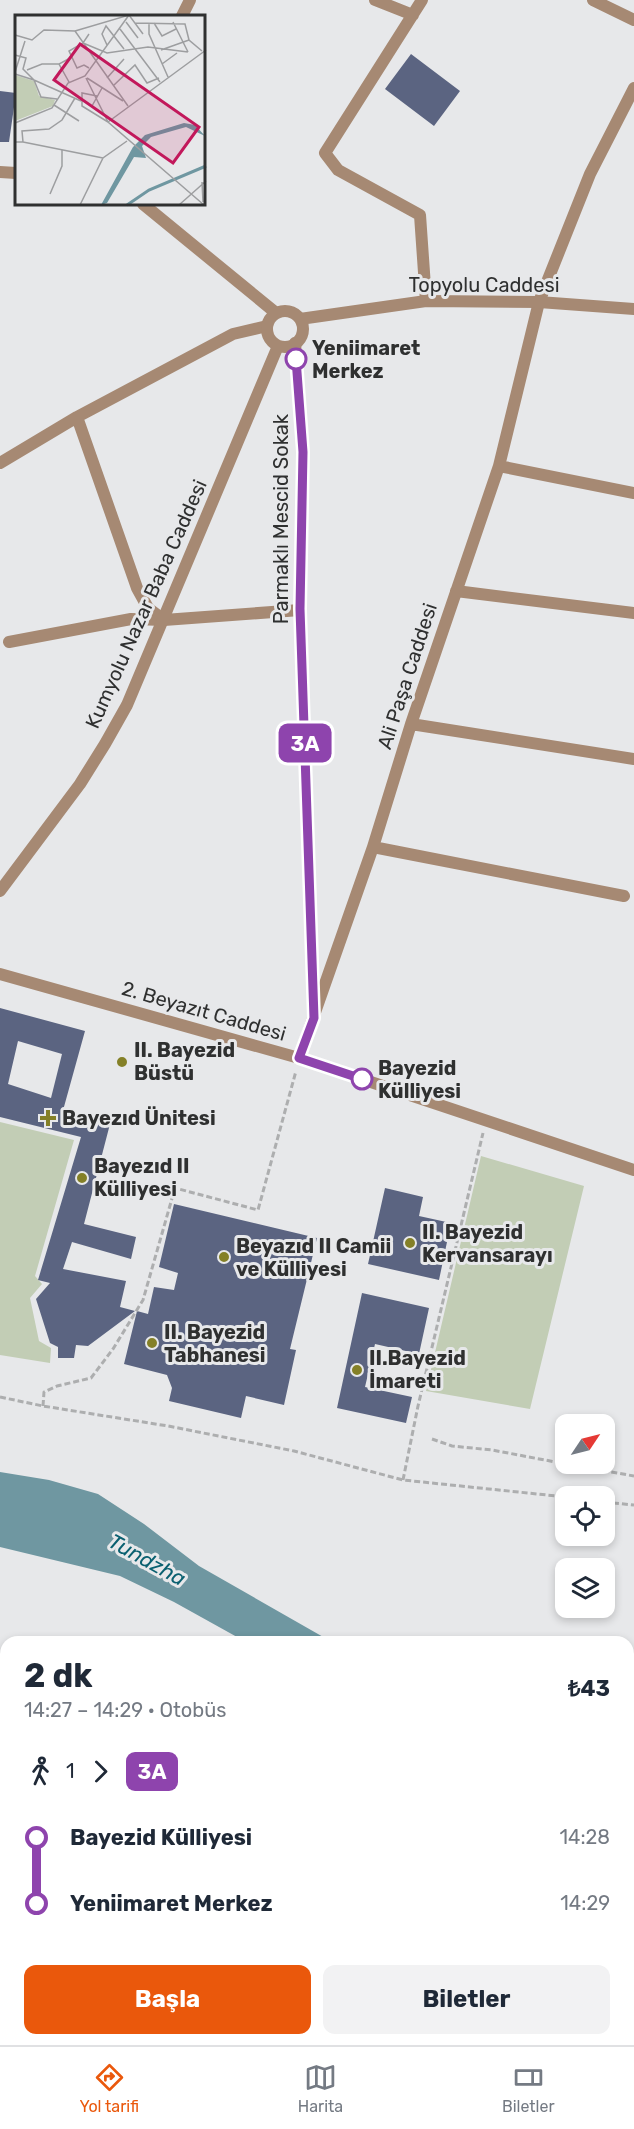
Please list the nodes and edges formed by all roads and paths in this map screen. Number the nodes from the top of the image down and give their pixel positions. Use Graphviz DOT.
graph roads {
  1 [pos="190,0"];
  2 [pos="375,0"];
  3 [pos="422,0"];
  4 [pos="593,0"];
  5 [pos="182,15"];
  6 [pos="413,15"];
  7 [pos="634,20"];
  8 [pos="634,88"];
  9 [pos="145,206"];
  10 [pos="426,301"];
  11 [pos="539,302"];
  12 [pos="634,309"];
  13 [pos="276,313"];
  14 [pos="300,319"];
  15 [pos="267,326"];
  16 [pos="295,344"];
  17 [pos="278,346"];
  18 [pos="77,417"];
  19 [pos="0,463"];
  20 [pos="499,466"];
  21 [pos="634,493"];
  22 [pos="456,591"];
  23 [pos="300,609"];
  24 [pos="634,613"];
  25 [pos="164,620"];
  26 [pos="9,642"];
  27 [pos="411,724"];
  28 [pos="634,759"];
  29 [pos="373,847"];
  30 [pos="0,891"];
  31 [pos="624,896"];
  32 [pos="0,974"];
  33 [pos="314,1018"];
  34 [pos="299,1058"];
  35 [pos="486,1120"];
  36 [pos="634,1170"];
  37 [pos="0,1397"];
  38 [pos="43,1406"];
  39 [pos="432,1439"];
  40 [pos="555,1462"];
  41 [pos="615,1473"];
  42 [pos="634,1476"];
  43 [pos="403,1480"];
  44 [pos="555,1496"];
  45 [pos="615,1503"];
  46 [pos="634,1505"];
  1 -- 5 [label="street"];
  2 -- 6 [label="street"];
  3 -- 6 [label="street"];
  4 -- 7 [label="street"];
  6 -- 10 [label="street"];
  8 -- 11 [label="street, Ali Paşa Caddesi"];
  9 -- 13 [label="street"];
  10 -- 11 [label="street, Topyolu Caddesi"];
  10 -- 14 [label="street, Topyolu Caddesi"];
  11 -- 12 [label="street, Topyolu Caddesi"];
  11 -- 20 [label="street, Ali Paşa Caddesi"];
  13 -- 14 [label="street"];
  13 -- 15 [label="street"];
  14 -- 16 [label="street"];
  15 -- 17 [label="street"];
  15 -- 18 [label="street"];
  16 -- 17 [label="street"];
  16 -- 23 [label="street, Parmaklı Mescid Sokak"];
  17 -- 25 [label="street, Kumyolu Nazar Baba Caddesi"];
  18 -- 19 [label="street"];
  18 -- 25 [label="street"];
  20 -- 21 [label="street"];
  20 -- 22 [label="street, Ali Paşa Caddesi"];
  22 -- 24 [label="street"];
  22 -- 27 [label="street, Ali Paşa Caddesi"];
  23 -- 25 [label="street"];
  23 -- 33 [label="street, Parmaklı Mescid Sokak"];
  25 -- 26 [label="street"];
  25 -- 30 [label="street, Kumyolu Nazar Baba Caddesi"];
  27 -- 28 [label="street"];
  27 -- 29 [label="street, Ali Paşa Caddesi"];
  29 -- 31 [label="street"];
  29 -- 33 [label="street, Ali Paşa Caddesi"];
  32 -- 34 [label="street, 2. Beyazıt Caddesi"];
  33 -- 34 [label="street, Ali Paşa Caddesi"];
  34 -- 35 [label="street, 2. Beyazıt Caddesi"];
  34 -- 38 [label="path"];
  35 -- 36 [label="street, 2. Beyazıt Caddesi"];
  35 -- 43 [label="path"];
  37 -- 38 [label="path"];
  38 -- 43 [label="path"];
  39 -- 40 [label="path"];
  41 -- 42 [label="path"];
  43 -- 44 [label="path"];
  45 -- 46 [label="path"];
}
